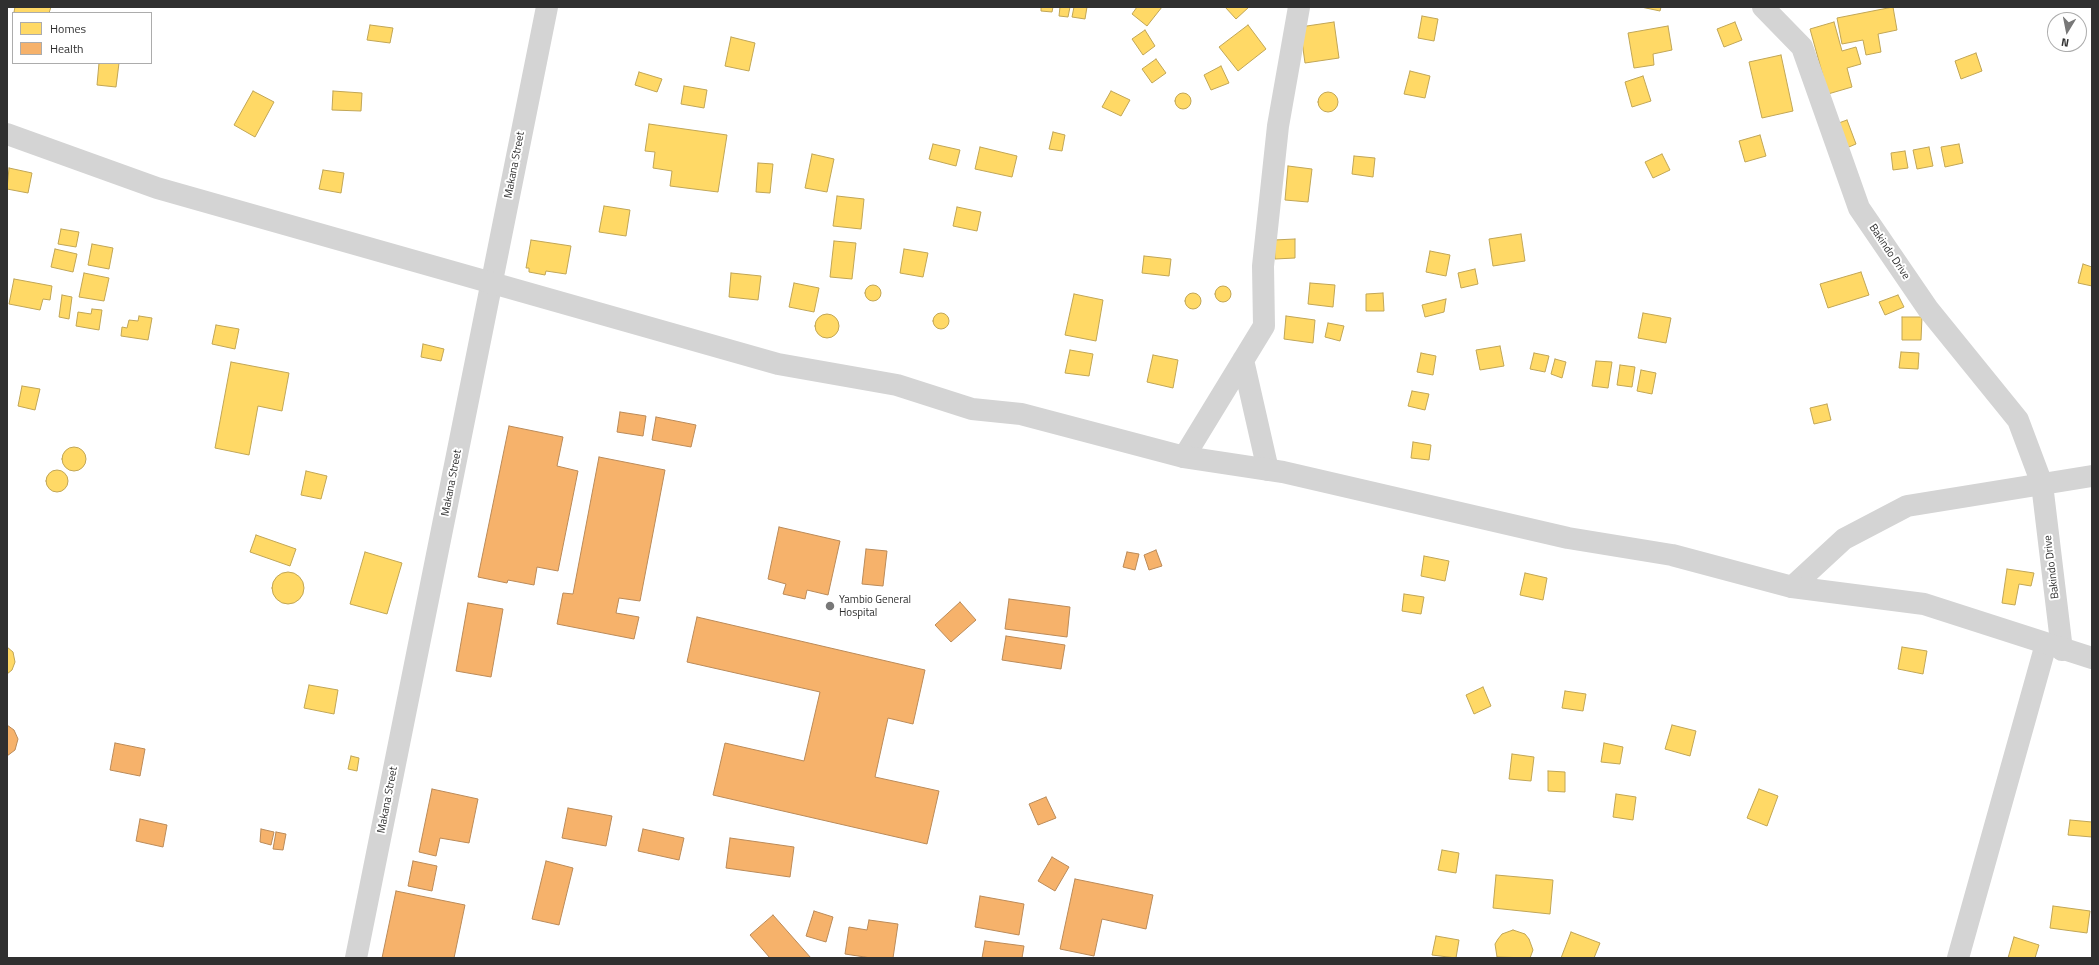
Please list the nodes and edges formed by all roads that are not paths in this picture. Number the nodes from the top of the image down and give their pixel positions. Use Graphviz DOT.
graph roads {
  1 [pos="547,7"];
  2 [pos="1299,7"];
  3 [pos="1763,7"];
  4 [pos="7,134"];
  5 [pos="492,283"];
  6 [pos="1243,360"];
  7 [pos="1184,457"];
  8 [pos="1268,470"];
  9 [pos="2092,476"];
  10 [pos="2042,484"];
  11 [pos="1792,587"];
  12 [pos="2054,647"];
  13 [pos="2092,658"];
  14 [pos="356,958"];
  15 [pos="1958,958"];
  1 -- 5 [label="street, Makana Street"];
  2 -- 6 [label="street"];
  3 -- 10 [label="street, Bakindo Drive"];
  4 -- 5 [label="street"];
  5 -- 7 [label="street"];
  5 -- 14 [label="street, Makana Street"];
  6 -- 7 [label="street"];
  6 -- 8 [label="street"];
  7 -- 8 [label="street"];
  8 -- 11 [label="street"];
  9 -- 10 [label="street"];
  10 -- 11 [label="street"];
  10 -- 12 [label="street, Bakindo Drive"];
  11 -- 12 [label="street"];
  12 -- 13 [label="street"];
  12 -- 15 [label="street"];
}
